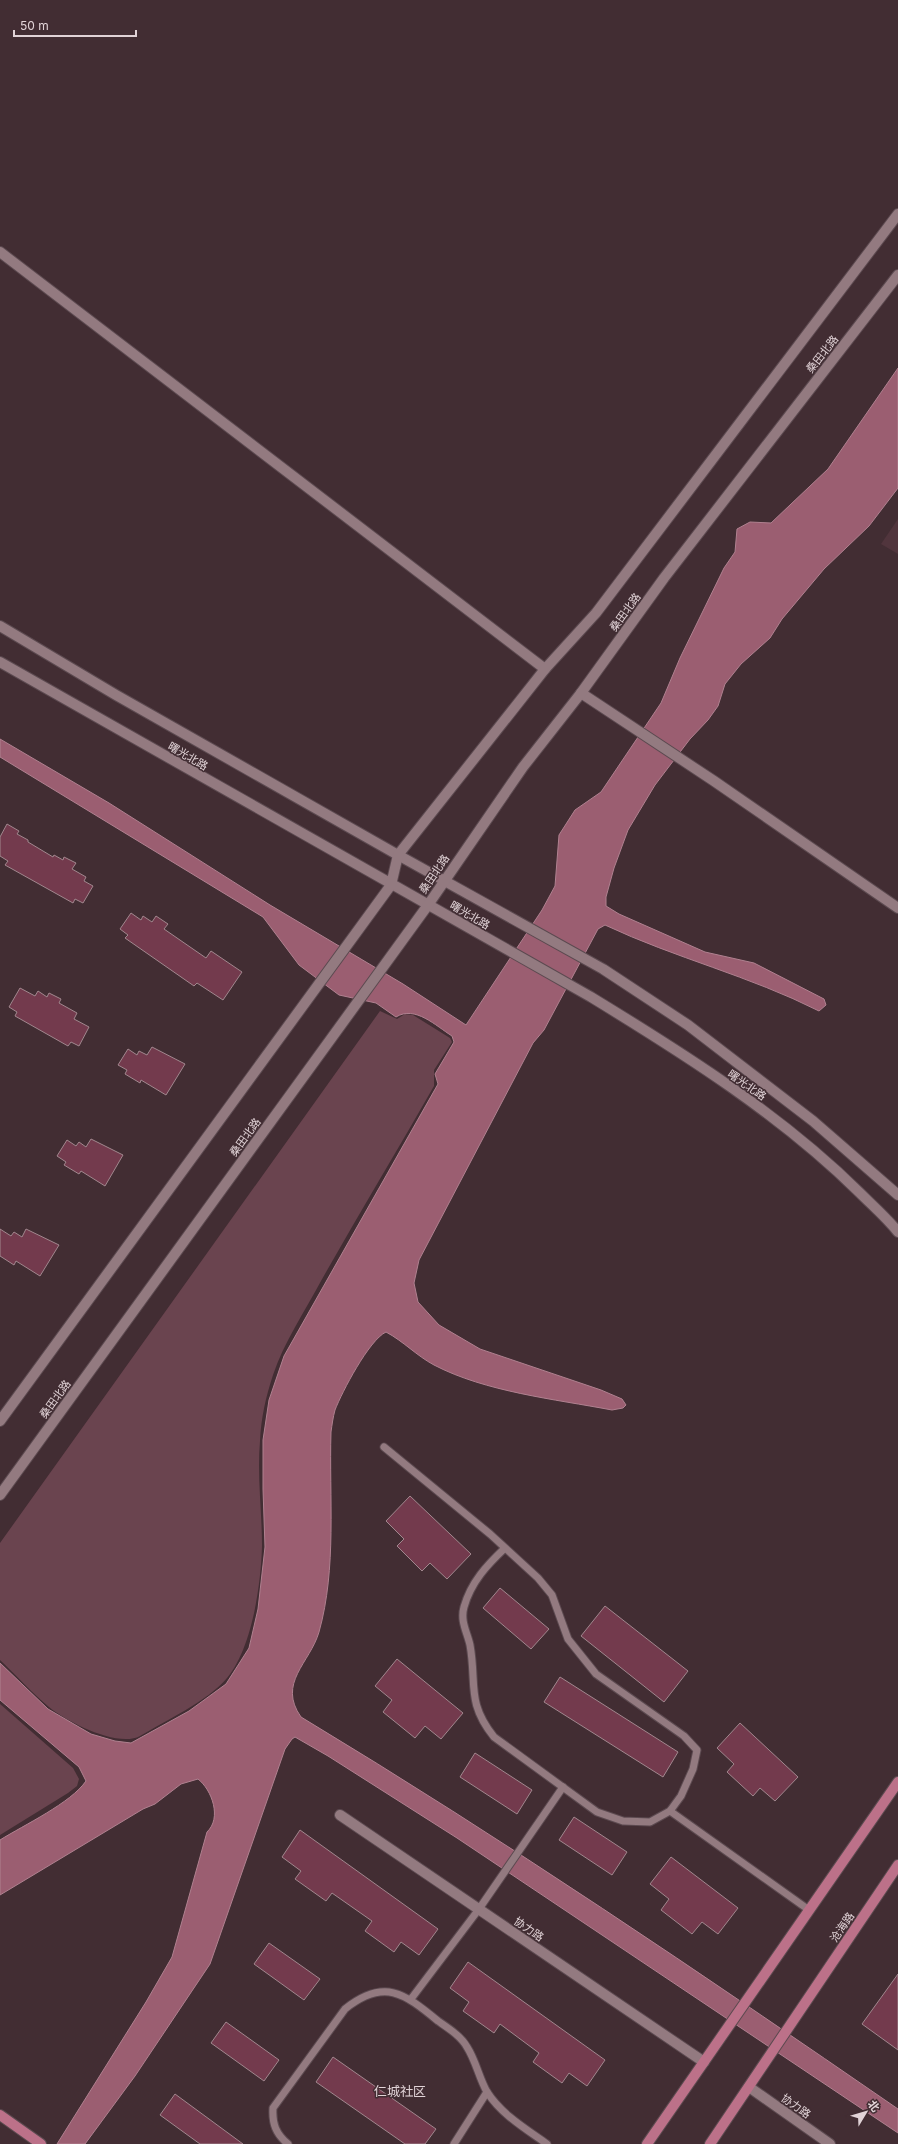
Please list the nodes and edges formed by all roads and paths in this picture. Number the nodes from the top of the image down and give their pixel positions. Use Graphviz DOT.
graph roads {
  1 [pos="898,214"];
  2 [pos="0,252"];
  3 [pos="898,275"];
  4 [pos="0,626"];
  5 [pos="0,662"];
  6 [pos="545,669"];
  7 [pos="581,693"];
  8 [pos="398,855"];
  9 [pos="444,881"];
  10 [pos="391,885"];
  11 [pos="428,905"];
  12 [pos="898,908"];
  13 [pos="898,1195"];
  14 [pos="898,1232"];
  15 [pos="0,1421"];
  16 [pos="384,1447"];
  17 [pos="0,1495"];
  18 [pos="505,1548"];
  19 [pos="898,1782"];
  20 [pos="563,1787"];
  21 [pos="670,1811"];
  22 [pos="340,1815"];
  23 [pos="898,1865"];
  24 [pos="479,1909"];
  25 [pos="809,1910"];
  26 [pos="411,1999"];
  27 [pos="704,2062"];
  28 [pos="749,2087"];
  29 [pos="487,2092"];
  30 [pos="0,2115"];
  31 [pos="41,2144"];
  32 [pos="288,2144"];
  33 [pos="454,2144"];
  34 [pos="547,2144"];
  35 [pos="647,2144"];
  36 [pos="710,2144"];
  37 [pos="830,2144"];
  1 -- 6 [label="main road, 桑田北路"];
  2 -- 6 [label="main road"];
  3 -- 7 [label="main road, 桑田北路"];
  4 -- 8 [label="main road, 曙光北路"];
  5 -- 10 [label="main road, 曙光北路"];
  6 -- 8 [label="main road, 桑田北路"];
  7 -- 9 [label="main road, 桑田北路"];
  7 -- 12 [label="main road"];
  8 -- 9 [label="main road, 曙光北路"];
  8 -- 10 [label="main road, 桑田北路"];
  9 -- 11 [label="main road, 桑田北路"];
  9 -- 13 [label="main road, 曙光北路"];
  10 -- 11 [label="main road, 曙光北路"];
  10 -- 15 [label="main road, 桑田北路"];
  11 -- 14 [label="main road, 曙光北路"];
  11 -- 17 [label="main road, 桑田北路"];
  16 -- 18 [label="lane"];
  18 -- 20 [label="lane"];
  18 -- 21 [label="lane"];
  19 -- 25 [label="main road"];
  20 -- 21 [label="lane"];
  20 -- 24 [label="lane"];
  21 -- 25 [label="lane"];
  22 -- 24 [label="main road, 协力路"];
  23 -- 28 [label="main road, 沧海路"];
  24 -- 26 [label="lane"];
  24 -- 27 [label="main road, 协力路"];
  25 -- 27 [label="main road"];
  26 -- 29 [label="lane"];
  26 -- 32 [label="lane"];
  27 -- 35 [label="main road"];
  28 -- 36 [label="main road, 沧海路"];
  28 -- 37 [label="main road, 协力路"];
  29 -- 33 [label="lane"];
  29 -- 34 [label="lane"];
  30 -- 31 [label="main road"];
}
